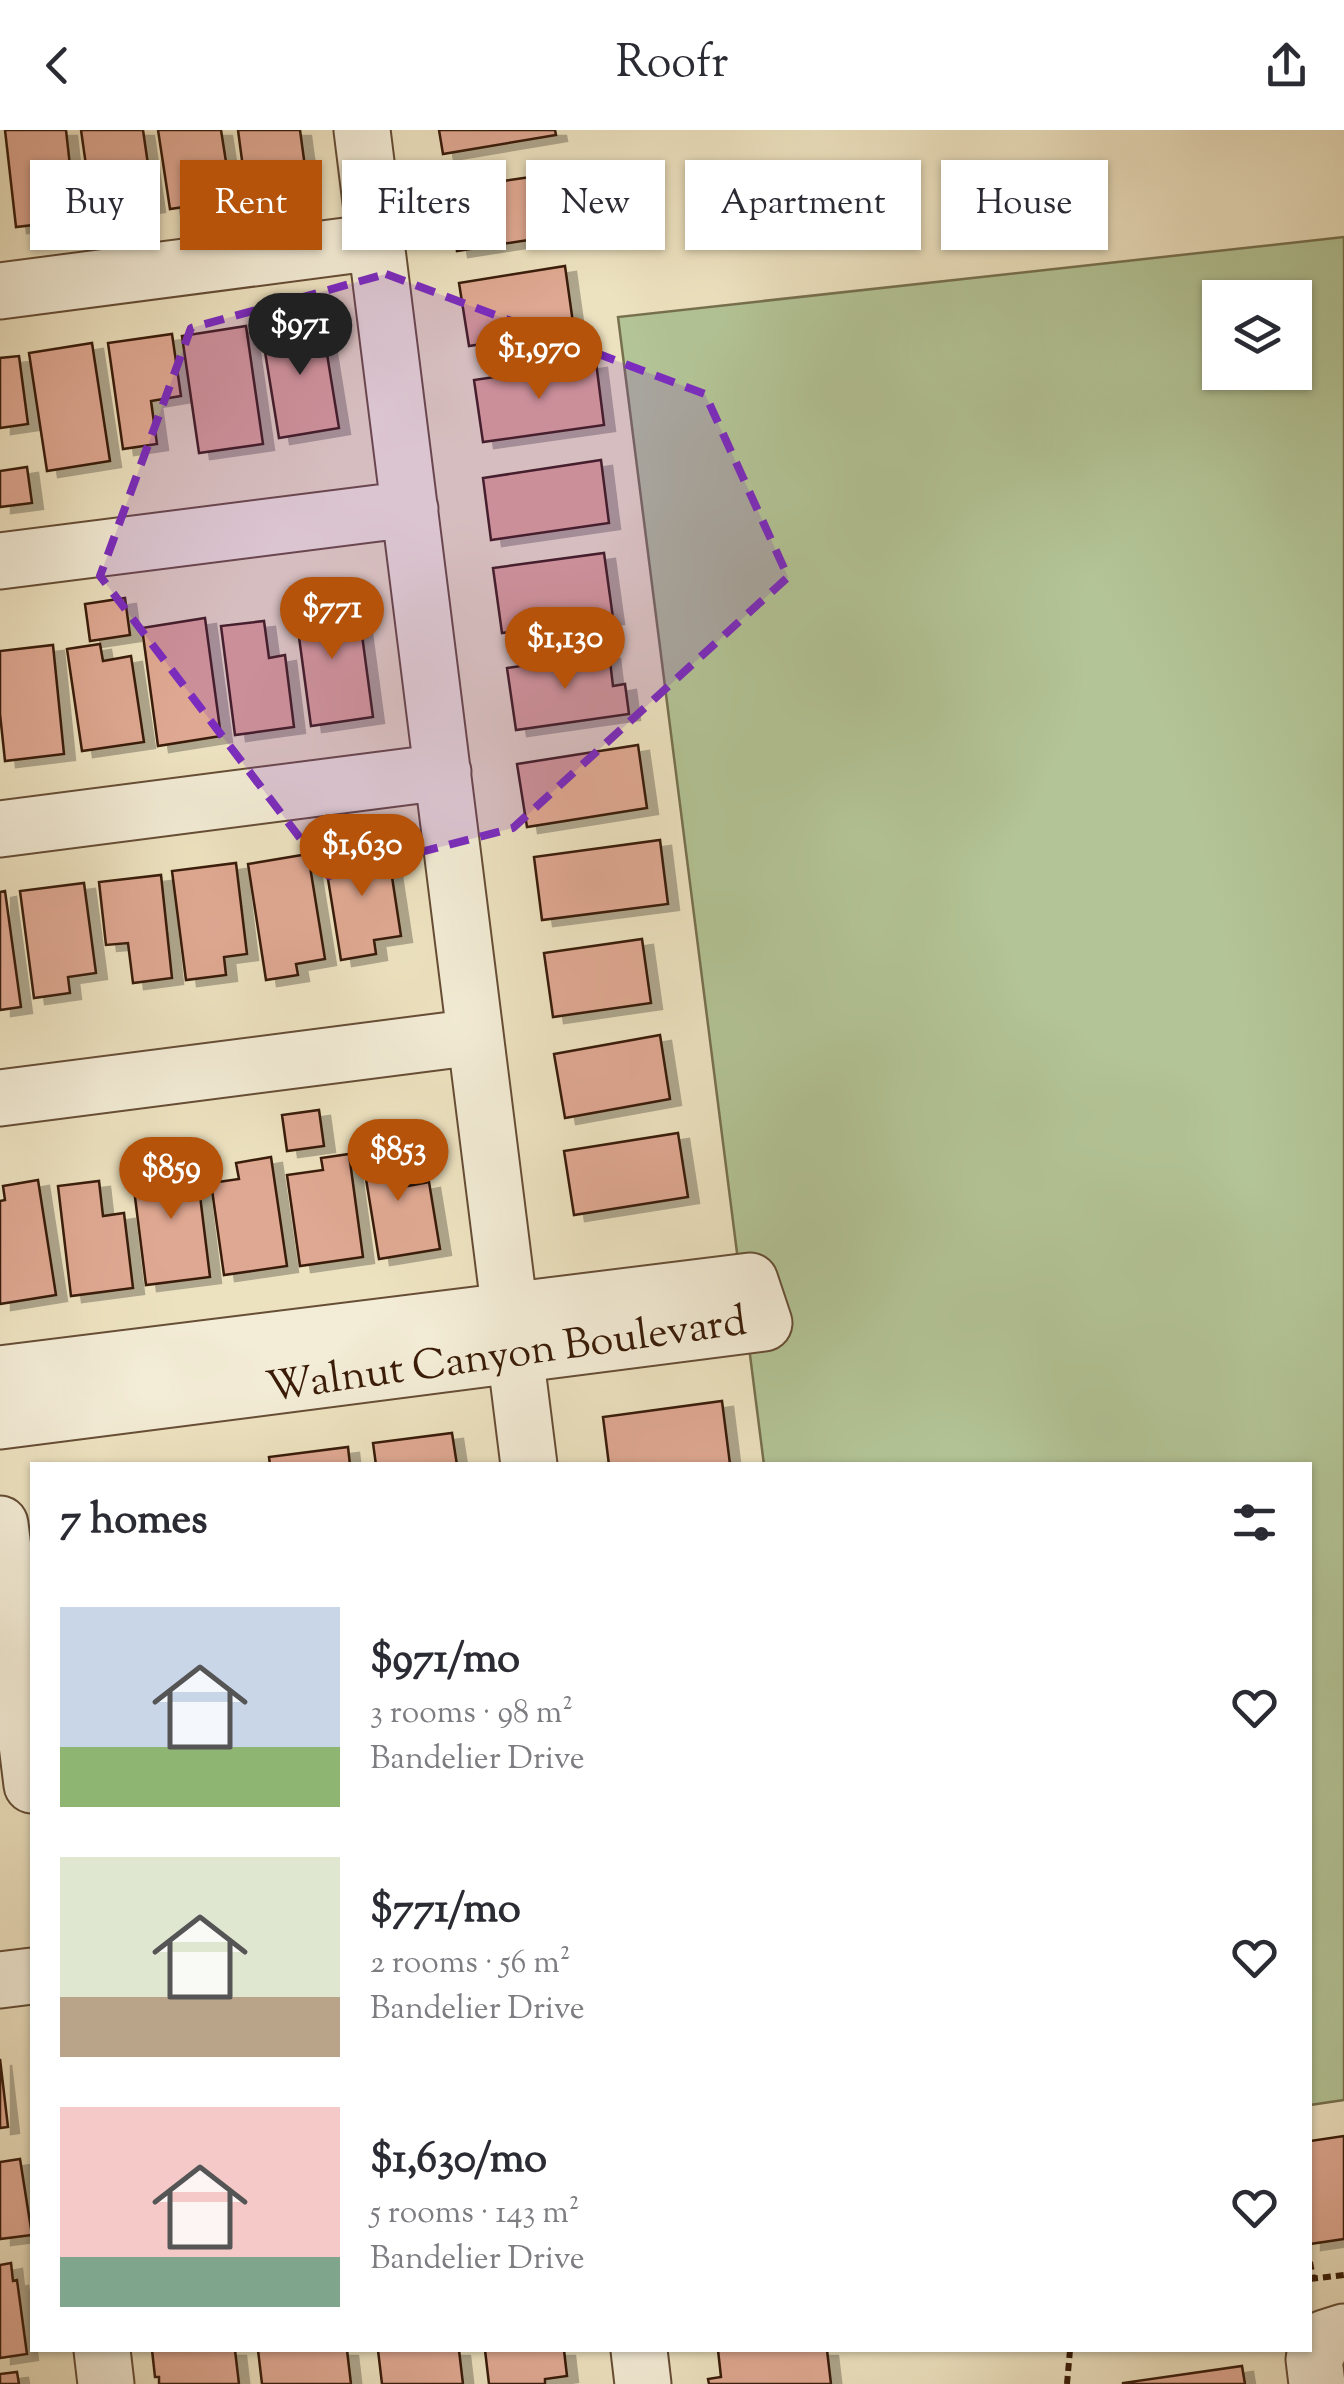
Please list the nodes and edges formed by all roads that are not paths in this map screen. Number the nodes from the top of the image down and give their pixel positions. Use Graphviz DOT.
graph roads {
  1 [pos="362,130"];
  2 [pos="366,160"];
  3 [pos="342,246"];
  4 [pos="377,250"];
  5 [pos="0,291"];
  6 [pos="410,510"];
  7 [pos="0,561"];
  8 [pos="442,772"];
  9 [pos="0,828"];
  10 [pos="475,1036"];
  11 [pos="0,1098"];
  12 [pos="512,1334"];
  13 [pos="0,1374"];
  14 [pos="0,1421"];
  15 [pos="529,1462"];
  16 [pos="0,1524"];
  17 [pos="30,1769"];
  18 [pos="30,1976"];
  19 [pos="0,1980"];
  20 [pos="1344,2332"];
  21 [pos="102,2352"];
  22 [pos="639,2352"];
  23 [pos="106,2384"];
  24 [pos="643,2384"];
  25 [pos="1317,2384"];
  1 -- 2 [label="street"];
  3 -- 5 [label="street"];
  4 -- 6 [label="street"];
  6 -- 7 [label="street"];
  6 -- 8 [label="street"];
  8 -- 9 [label="street"];
  8 -- 10 [label="street"];
  10 -- 11 [label="street"];
  10 -- 12 [label="street"];
  12 -- 13 [label="street, Walnut Canyon Boulevard"];
  12 -- 14 [label="street, Walnut Canyon Boulevard"];
  12 -- 15 [label="street"];
  16 -- 17 [label="street"];
  18 -- 19 [label="street"];
  20 -- 25 [label="street"];
  21 -- 23 [label="street"];
  22 -- 24 [label="street"];
}
